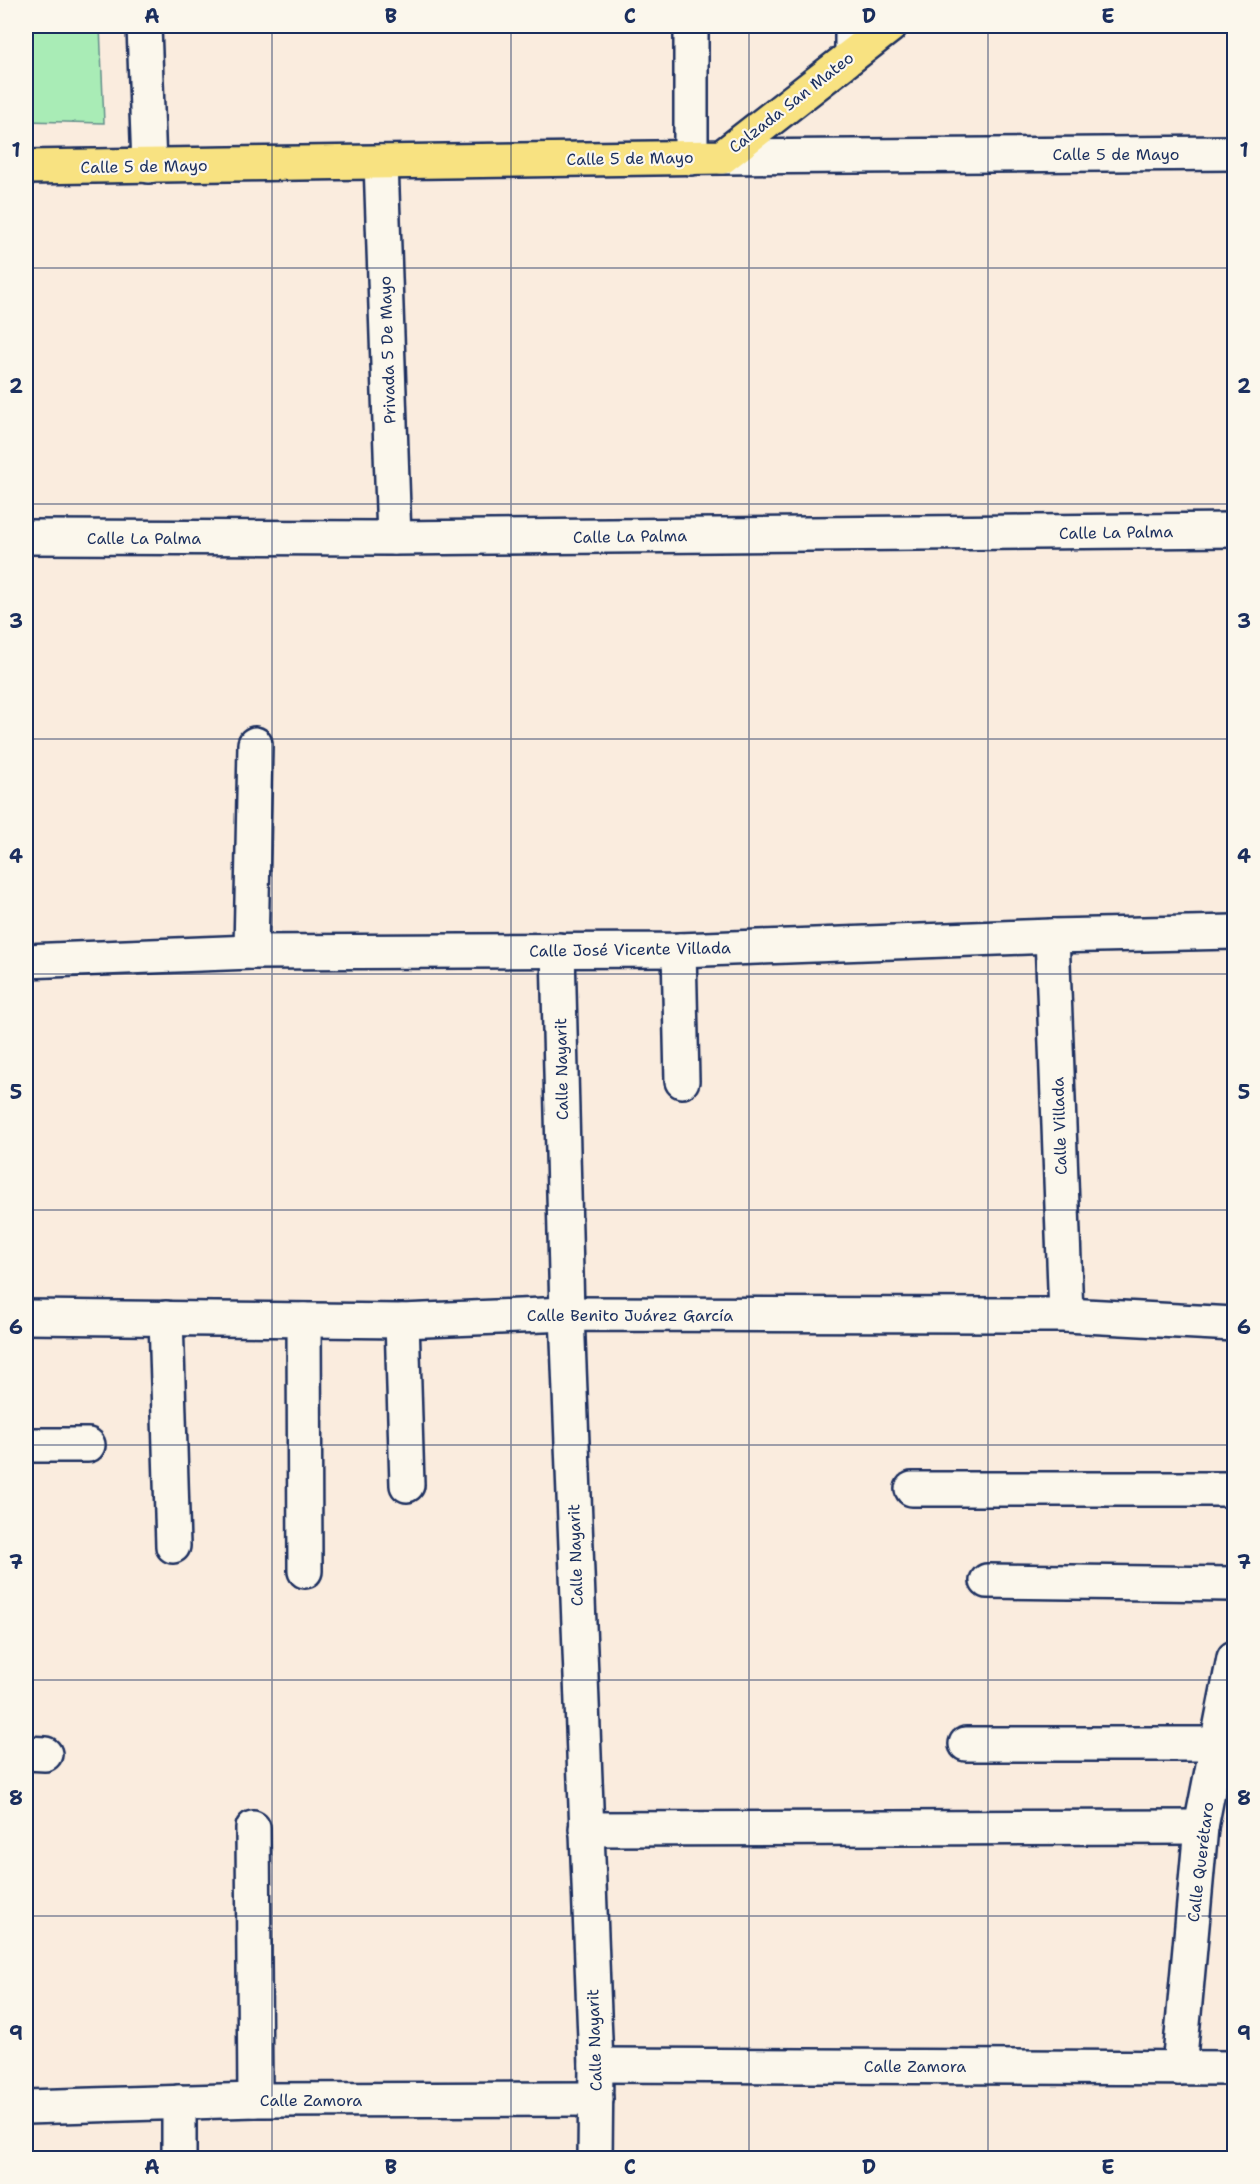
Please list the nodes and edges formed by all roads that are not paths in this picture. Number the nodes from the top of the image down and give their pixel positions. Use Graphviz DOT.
graph roads {
  1 [pos="144,26"];
  2 [pos="691,26"];
  3 [pos="890,26"];
  4 [pos="852,40"];
  5 [pos="1234,153"];
  6 [pos="706,157"];
  7 [pos="381,162"];
  8 [pos="149,165"];
  9 [pos="26,167"];
  10 [pos="1234,530"];
  11 [pos="26,537"];
  12 [pos="394,538"];
  13 [pos="255,744"];
  14 [pos="1234,932"];
  15 [pos="1052,936"];
  16 [pos="558,950"];
  17 [pos="678,950"];
  18 [pos="251,952"];
  19 [pos="26,961"];
  20 [pos="682,1081"];
  21 [pos="567,1314"];
  22 [pos="1066,1315"];
  23 [pos="26,1317"];
  24 [pos="166,1318"];
  25 [pos="304,1320"];
  26 [pos="402,1321"];
  27 [pos="1234,1324"];
  28 [pos="26,1445"];
  29 [pos="88,1445"];
  30 [pos="406,1485"];
  31 [pos="912,1489"];
  32 [pos="1234,1489"];
  33 [pos="173,1546"];
  34 [pos="305,1571"];
  35 [pos="987,1581"];
  36 [pos="1234,1584"];
  37 [pos="1234,1658"];
  38 [pos="966,1744"];
  39 [pos="1218,1744"];
  40 [pos="1202,1827"];
  41 [pos="253,1828"];
  42 [pos="585,1829"];
  43 [pos="596,2065"];
  44 [pos="1179,2068"];
  45 [pos="1234,2068"];
  46 [pos="596,2099"];
  47 [pos="255,2100"];
  48 [pos="179,2102"];
  49 [pos="26,2107"];
  50 [pos="179,2158"];
  51 [pos="595,2158"];
  1 -- 8 [label="street"];
  2 -- 6 [label="street"];
  3 -- 4 [label="main road, Calzada San Mateo"];
  4 -- 6 [label="main road, Calzada San Mateo"];
  5 -- 6 [label="street, Calle 5 de Mayo"];
  6 -- 7 [label="main road, Calle 5 de Mayo"];
  7 -- 8 [label="main road, Calle 5 de Mayo"];
  7 -- 12 [label="street, Privada 5 De Mayo"];
  8 -- 9 [label="main road, Calle 5 de Mayo"];
  10 -- 12 [label="street, Calle La Palma"];
  11 -- 12 [label="street, Calle La Palma"];
  13 -- 18 [label="street"];
  14 -- 15 [label="street, Calle José Vicente Villada"];
  15 -- 17 [label="street, Calle José Vicente Villada"];
  15 -- 22 [label="street, Calle Villada"];
  16 -- 17 [label="street, Calle José Vicente Villada"];
  16 -- 18 [label="street, Calle José Vicente Villada"];
  16 -- 21 [label="street, Calle Nayarit"];
  17 -- 20 [label="street"];
  18 -- 19 [label="street, Calle José Vicente Villada"];
  21 -- 22 [label="street, Calle Benito Juárez García"];
  21 -- 26 [label="street, Calle Benito Juárez García"];
  21 -- 42 [label="street, Calle Nayarit"];
  22 -- 27 [label="street, Calle Benito Juárez García"];
  23 -- 24 [label="street, Calle Benito Juárez García"];
  24 -- 25 [label="street, Calle Benito Juárez García"];
  24 -- 33 [label="street"];
  25 -- 26 [label="street, Calle Benito Juárez García"];
  25 -- 34 [label="street"];
  26 -- 30 [label="street"];
  28 -- 29 [label="street"];
  31 -- 32 [label="street"];
  35 -- 36 [label="street"];
  37 -- 39 [label="street, Calle Querétaro"];
  38 -- 39 [label="street"];
  39 -- 40 [label="street, Calle Querétaro"];
  40 -- 42 [label="street"];
  40 -- 44 [label="street, Calle Querétaro"];
  41 -- 47 [label="street"];
  42 -- 43 [label="street, Calle Nayarit"];
  43 -- 44 [label="street, Calle Zamora"];
  43 -- 46 [label="street, Calle Nayarit"];
  44 -- 45 [label="street, Calle Zamora"];
  46 -- 47 [label="street, Calle Zamora"];
  46 -- 51 [label="street, Calle Nayarit"];
  47 -- 48 [label="street, Calle Zamora"];
  48 -- 49 [label="street, Calle Zamora"];
  48 -- 50 [label="street"];
}
